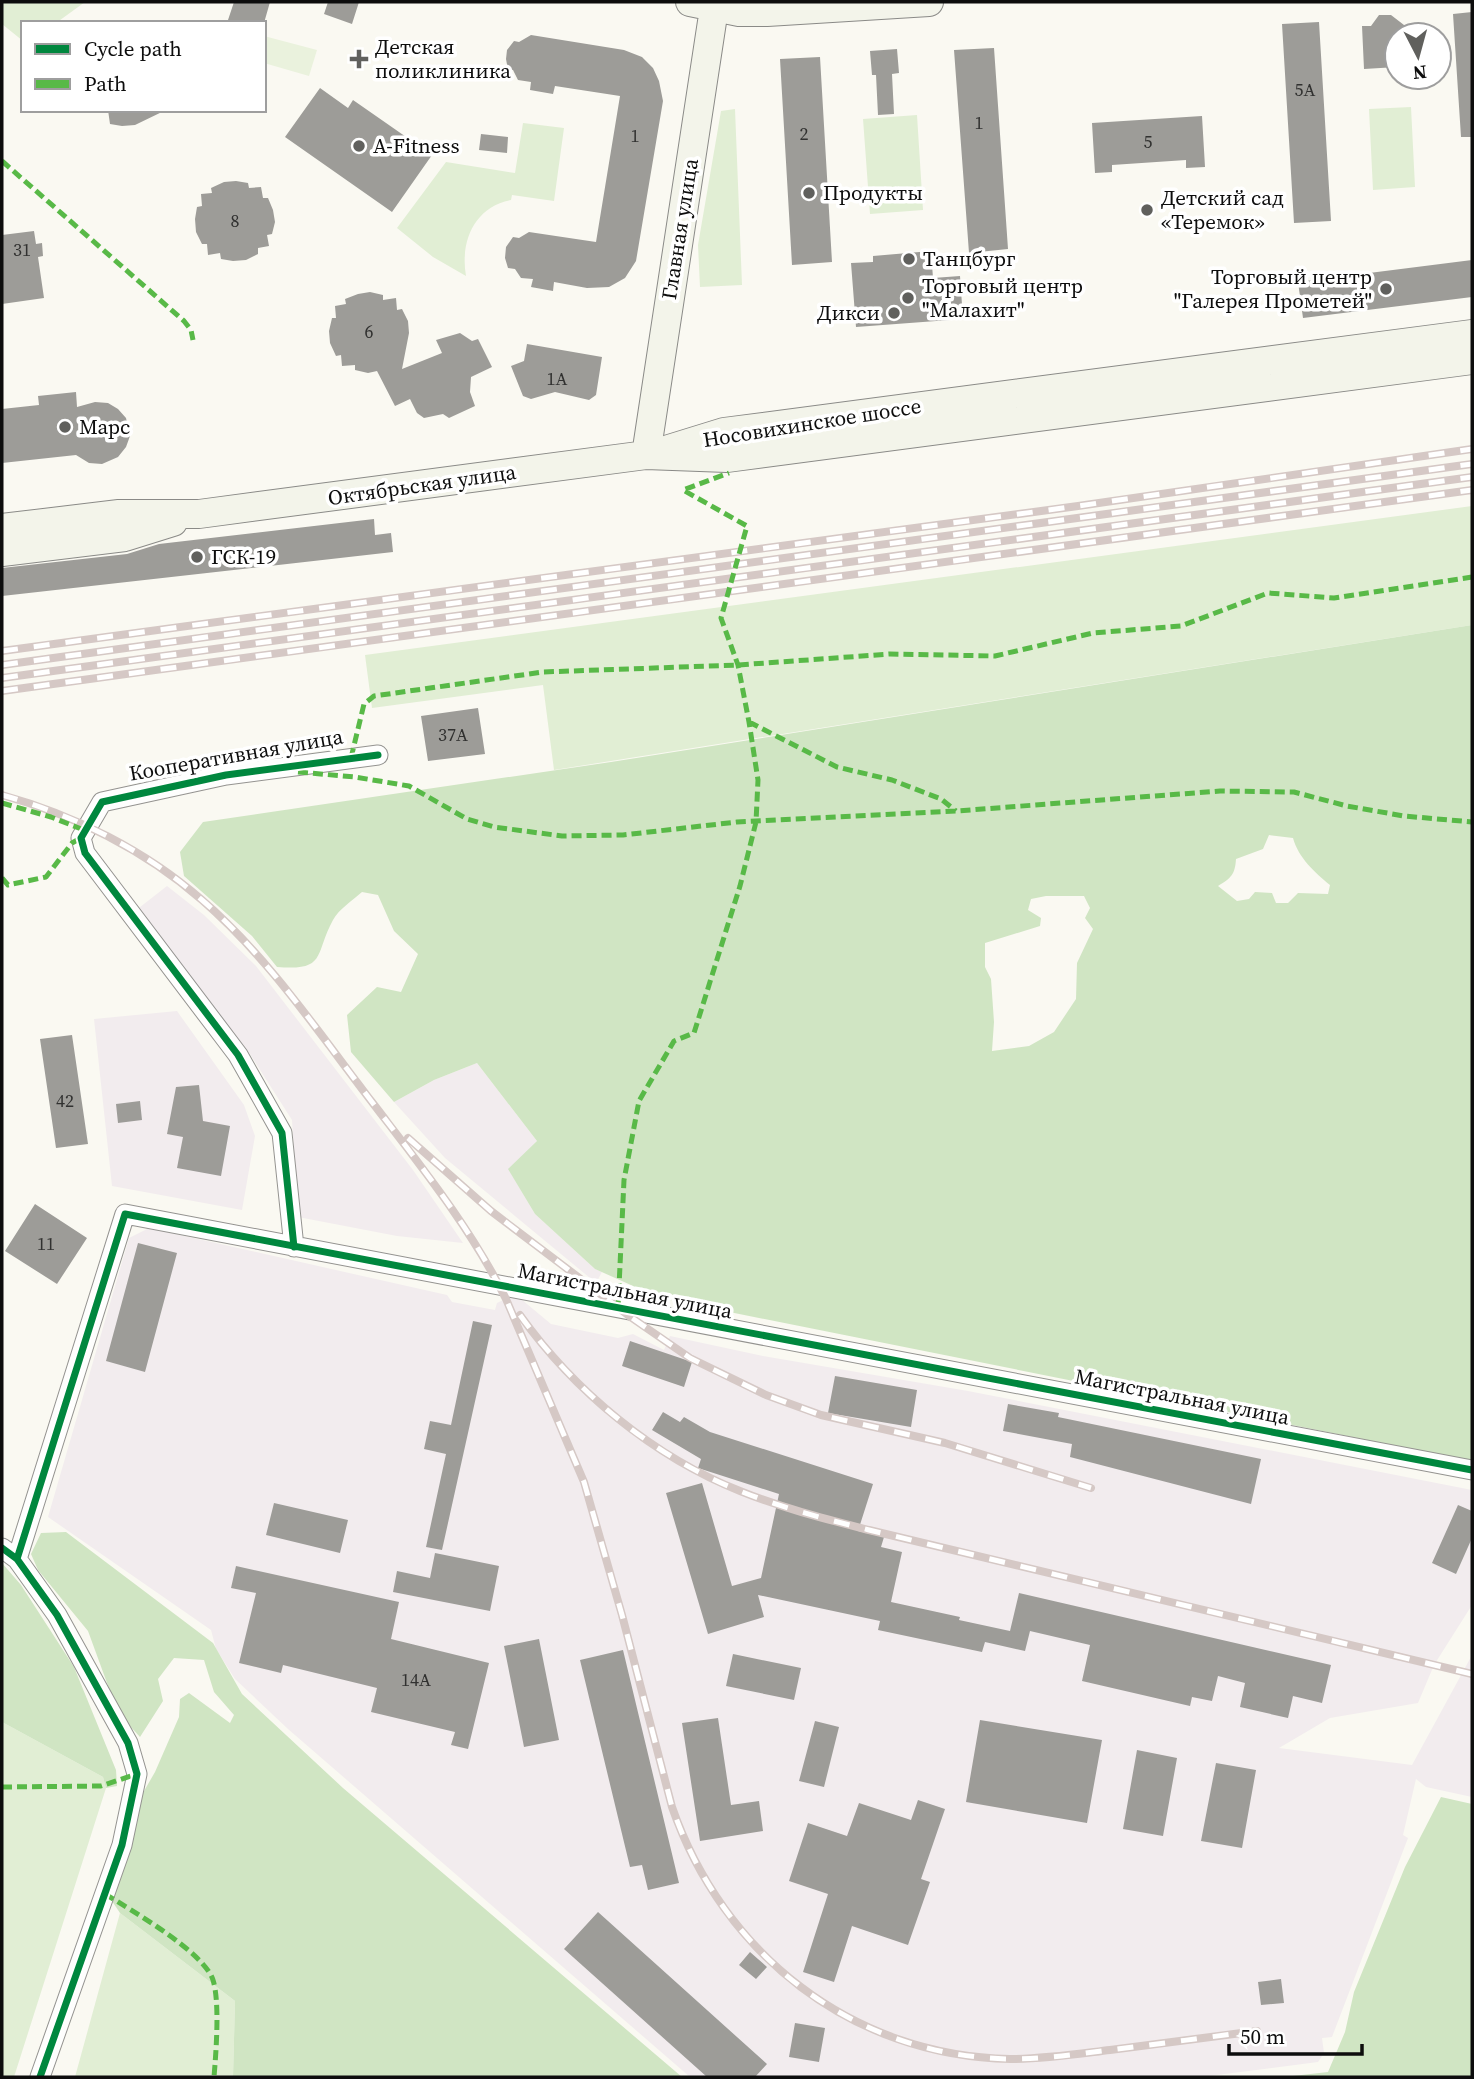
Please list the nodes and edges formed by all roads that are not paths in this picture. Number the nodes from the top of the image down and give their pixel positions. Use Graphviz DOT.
graph roads {
  1 [pos="929,2"];
  2 [pos="706,4"];
  3 [pos="1472,334"];
  4 [pos="1472,360"];
  5 [pos="646,456"];
  6 [pos="199,514"];
  7 [pos="2,528"];
  8 [pos="2,552"];
  9 [pos="378,755"];
  10 [pos="294,1247"];
  11 [pos="1472,1470"];
  12 [pos="10,1553"];
  13 [pos="40,2077"];
  1 -- 2 [label="main road"];
  2 -- 5 [label="main road, Главная улица"];
  3 -- 5 [label="main road, Носовихинское шоссе"];
  4 -- 5 [label="main road, Носовихинское шоссе"];
  5 -- 6 [label="main road, Октябрьская улица"];
  6 -- 7 [label="main road, Октябрьская улица"];
  6 -- 8 [label="main road, Октябрьская улица"];
  9 -- 10 [label="street, Кооперативная улица"];
  10 -- 11 [label="street, Магистральная улица"];
  10 -- 12 [label="street, Магистральная улица"];
  12 -- 13 [label="street"];
}
